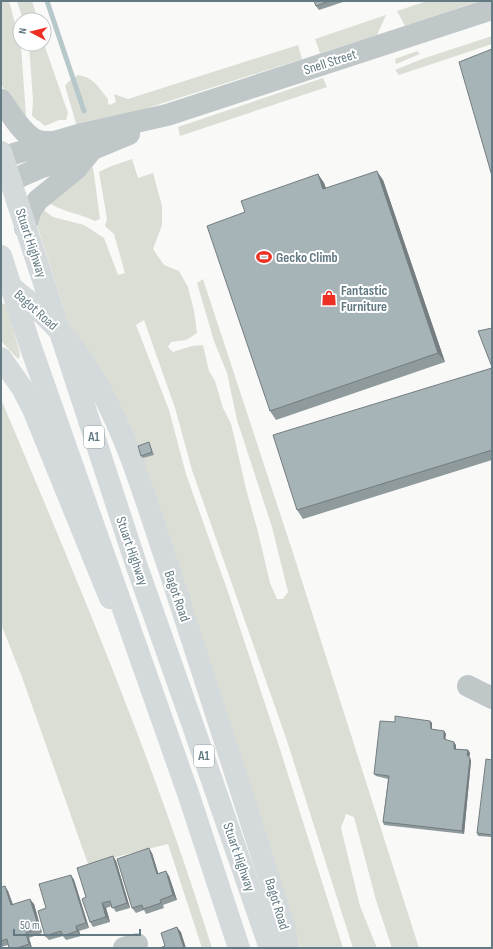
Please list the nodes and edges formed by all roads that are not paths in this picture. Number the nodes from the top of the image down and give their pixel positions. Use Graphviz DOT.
graph roads {
  1 [pos="492,9"];
  2 [pos="1,100"];
  3 [pos="167,115"];
  4 [pos="53,142"];
  5 [pos="92,149"];
  6 [pos="2,156"];
  7 [pos="6,186"];
  8 [pos="26,228"];
  9 [pos="1,256"];
  10 [pos="1,280"];
  11 [pos="1,358"];
  12 [pos="468,686"];
  13 [pos="151,688"];
  14 [pos="492,698"];
  15 [pos="239,948"];
  16 [pos="270,948"];
  17 [pos="289,948"];
  1 -- 3 [label="street, Snell Street"];
  2 -- 4 [label="street"];
  3 -- 4 [label="street, Snell Street"];
  3 -- 5 [label="street, Snell Street"];
  4 -- 6 [label="street, Snell Street"];
  5 -- 7 [label="street, Snell Street"];
  5 -- 8 [label="street"];
  6 -- 7 [label="main road, Stuart Highway / A1"];
  7 -- 8 [label="main road, Stuart Highway / A1"];
  8 -- 16 [label="main road, Stuart Highway / A1"];
  9 -- 13 [label="main road, Stuart Highway / A1"];
  10 -- 17 [label="main road, Bagot Road"];
  11 -- 13 [label="main road"];
  12 -- 14 [label="street"];
  13 -- 15 [label="main road, Stuart Highway / A1"];
}
